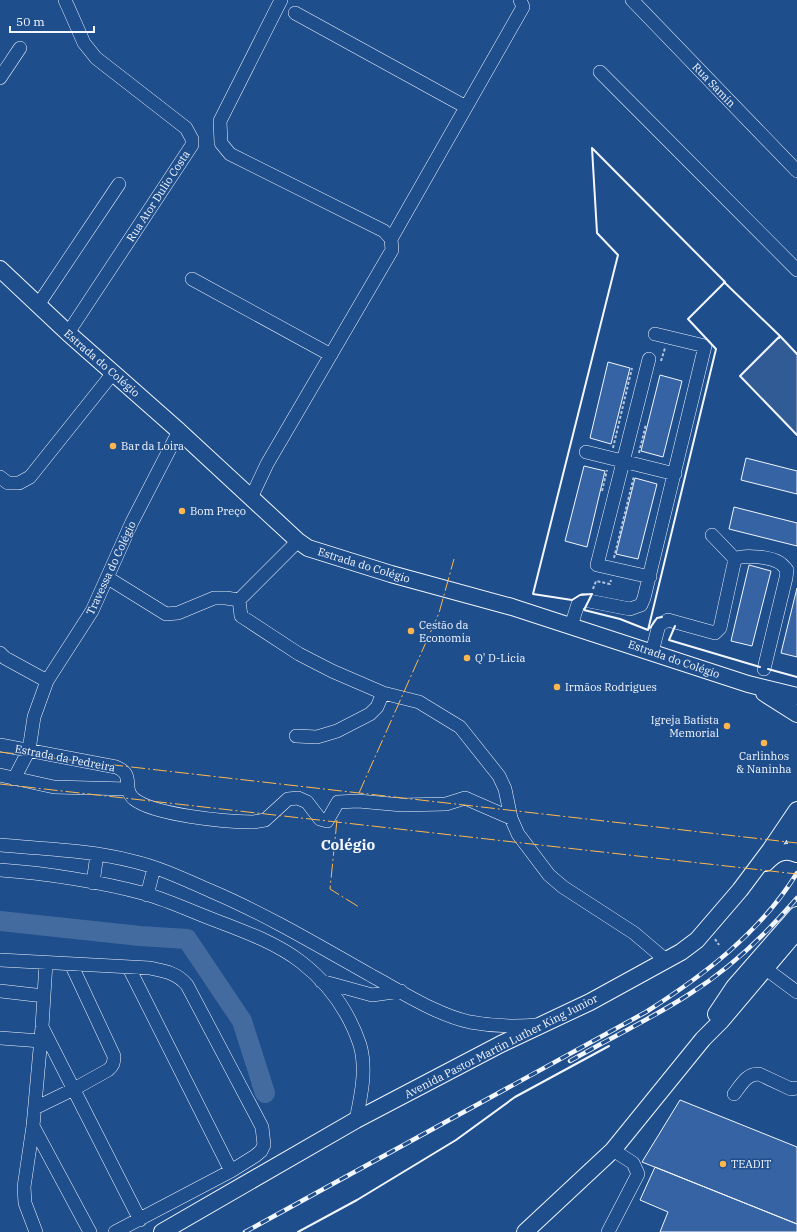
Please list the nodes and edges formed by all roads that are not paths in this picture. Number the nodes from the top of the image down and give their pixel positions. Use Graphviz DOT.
graph roads {
  1 [pos="65,0"];
  2 [pos="281,0"];
  3 [pos="520,0"];
  4 [pos="632,0"];
  5 [pos="295,13"];
  6 [pos="20,48"];
  7 [pos="600,72"];
  8 [pos="0,78"];
  9 [pos="466,107"];
  10 [pos="797,171"];
  11 [pos="119,184"];
  12 [pos="391,239"];
  13 [pos="0,270"];
  14 [pos="797,270"];
  15 [pos="192,280"];
  16 [pos="38,305"];
  17 [pos="68,333"];
  18 [pos="655,334"];
  19 [pos="331,355"];
  20 [pos="649,359"];
  21 [pos="113,373"];
  22 [pos="179,431"];
  23 [pos="586,452"];
  24 [pos="623,461"];
  25 [pos="675,474"];
  26 [pos="0,476"];
  27 [pos="251,498"];
  28 [pos="712,535"];
  29 [pos="298,541"];
  30 [pos="735,559"];
  31 [pos="650,577"];
  32 [pos="108,578"];
  33 [pos="239,600"];
  34 [pos="571,626"];
  35 [pos="652,652"];
  36 [pos="2,658"];
  37 [pos="764,669"];
  38 [pos="47,681"];
  39 [pos="748,684"];
  40 [pos="383,693"];
  41 [pos="794,694"];
  42 [pos="797,714"];
  43 [pos="296,736"];
  44 [pos="0,745"];
  45 [pos="29,750"];
  46 [pos="0,774"];
  47 [pos="14,779"];
  48 [pos="128,789"];
  49 [pos="797,810"];
  50 [pos="511,818"];
  51 [pos="0,845"];
  52 [pos="797,846"];
  53 [pos="97,854"];
  54 [pos="797,854"];
  55 [pos="154,868"];
  56 [pos="0,870"];
  57 [pos="93,883"];
  58 [pos="740,890"];
  59 [pos="147,895"];
  60 [pos="797,915"];
  61 [pos="796,934"];
  62 [pos="0,960"];
  63 [pos="667,961"];
  64 [pos="46,963"];
  65 [pos="71,964"];
  66 [pos="129,968"];
  67 [pos="766,969"];
  68 [pos="321,981"];
  69 [pos="0,991"];
  70 [pos="401,991"];
  71 [pos="797,992"];
  72 [pos="44,996"];
  73 [pos="540,1025"];
  74 [pos="42,1027"];
  75 [pos="0,1038"];
  76 [pos="703,1039"];
  77 [pos="41,1041"];
  78 [pos="797,1088"];
  79 [pos="74,1089"];
  80 [pos="734,1094"];
  81 [pos="35,1108"];
  82 [pos="356,1120"];
  83 [pos="33,1126"];
  84 [pos="613,1150"];
  85 [pos="231,1171"];
  86 [pos="140,1220"];
  87 [pos="36,1232"];
  88 [pos="90,1232"];
  89 [pos="115,1232"];
  90 [pos="162,1232"];
  91 [pos="525,1232"];
  92 [pos="608,1232"];
  1 -- 17 [label="street, Rua Ator Dulio Costa"];
  2 -- 12 [label="street"];
  3 -- 9 [label="street"];
  4 -- 10 [label="street, Rua Samin"];
  5 -- 9 [label="street"];
  6 -- 8 [label="street"];
  7 -- 14 [label="street"];
  9 -- 12 [label="street"];
  11 -- 16 [label="street"];
  12 -- 19 [label="street"];
  13 -- 16 [label="main road, Estrada do Colégio"];
  15 -- 19 [label="street"];
  16 -- 17 [label="main road, Estrada do Colégio"];
  17 -- 21 [label="main road, Estrada do Colégio"];
  18 -- 25 [label="street"];
  19 -- 27 [label="street"];
  20 -- 24 [label="street"];
  21 -- 22 [label="main road, Estrada do Colégio"];
  21 -- 26 [label="street"];
  22 -- 27 [label="main road, Estrada do Colégio"];
  22 -- 32 [label="street, Travessa do Colégio"];
  23 -- 24 [label="street"];
  24 -- 25 [label="street"];
  24 -- 31 [label="street"];
  25 -- 31 [label="street"];
  27 -- 29 [label="main road, Estrada do Colégio"];
  28 -- 30 [label="street"];
  29 -- 33 [label="street"];
  29 -- 34 [label="main road, Estrada do Colégio"];
  30 -- 35 [label="street"];
  30 -- 37 [label="street"];
  31 -- 34 [label="street"];
  32 -- 33 [label="street"];
  32 -- 38 [label="street, Travessa do Colégio"];
  33 -- 40 [label="street"];
  34 -- 35 [label="main road, Estrada do Colégio"];
  35 -- 39 [label="main road, Estrada do Colégio"];
  36 -- 38 [label="street"];
  38 -- 45 [label="street, Travessa do Colégio"];
  39 -- 41 [label="main road, Estrada do Colégio"];
  39 -- 42 [label="main road, Estrada do Colégio"];
  40 -- 43 [label="street"];
  40 -- 50 [label="street"];
  44 -- 45 [label="street, Estrada da Pedreira"];
  45 -- 47 [label="street, Travessa do Colégio"];
  45 -- 48 [label="street, Estrada da Pedreira"];
  46 -- 47 [label="street"];
  47 -- 48 [label="street"];
  48 -- 50 [label="street"];
  49 -- 52 [label="main road"];
  49 -- 58 [label="main road, Avenida Pastor Martin Luther King Junior"];
  50 -- 63 [label="street"];
  51 -- 53 [label="street"];
  53 -- 55 [label="street"];
  53 -- 57 [label="street"];
  54 -- 58 [label="main road"];
  55 -- 59 [label="street"];
  55 -- 70 [label="street"];
  56 -- 57 [label="street"];
  57 -- 59 [label="street"];
  58 -- 63 [label="main road, Avenida Pastor Martin Luther King Junior"];
  59 -- 68 [label="street"];
  60 -- 76 [label="main road"];
  61 -- 67 [label="main road"];
  62 -- 64 [label="street"];
  63 -- 73 [label="main road, Avenida Pastor Martin Luther King Junior"];
  64 -- 65 [label="street"];
  64 -- 72 [label="street"];
  65 -- 66 [label="street"];
  65 -- 79 [label="street"];
  66 -- 85 [label="street"];
  66 -- 85 [label="street"];
  67 -- 71 [label="street"];
  67 -- 76 [label="main road"];
  68 -- 70 [label="street"];
  68 -- 82 [label="street"];
  69 -- 72 [label="street"];
  70 -- 73 [label="street"];
  72 -- 74 [label="street"];
  73 -- 82 [label="main road, Avenida Pastor Martin Luther King Junior"];
  74 -- 77 [label="street"];
  74 -- 79 [label="street"];
  75 -- 77 [label="street"];
  76 -- 84 [label="main road"];
  77 -- 81 [label="street"];
  78 -- 80 [label="street"];
  79 -- 81 [label="street"];
  79 -- 86 [label="street"];
  81 -- 83 [label="street"];
  82 -- 90 [label="main road, Avenida Pastor Martin Luther King Junior"];
  83 -- 87 [label="street"];
  83 -- 88 [label="street"];
  84 -- 91 [label="main road"];
  84 -- 92 [label="street"];
  85 -- 86 [label="street"];
  86 -- 89 [label="street"];
}
